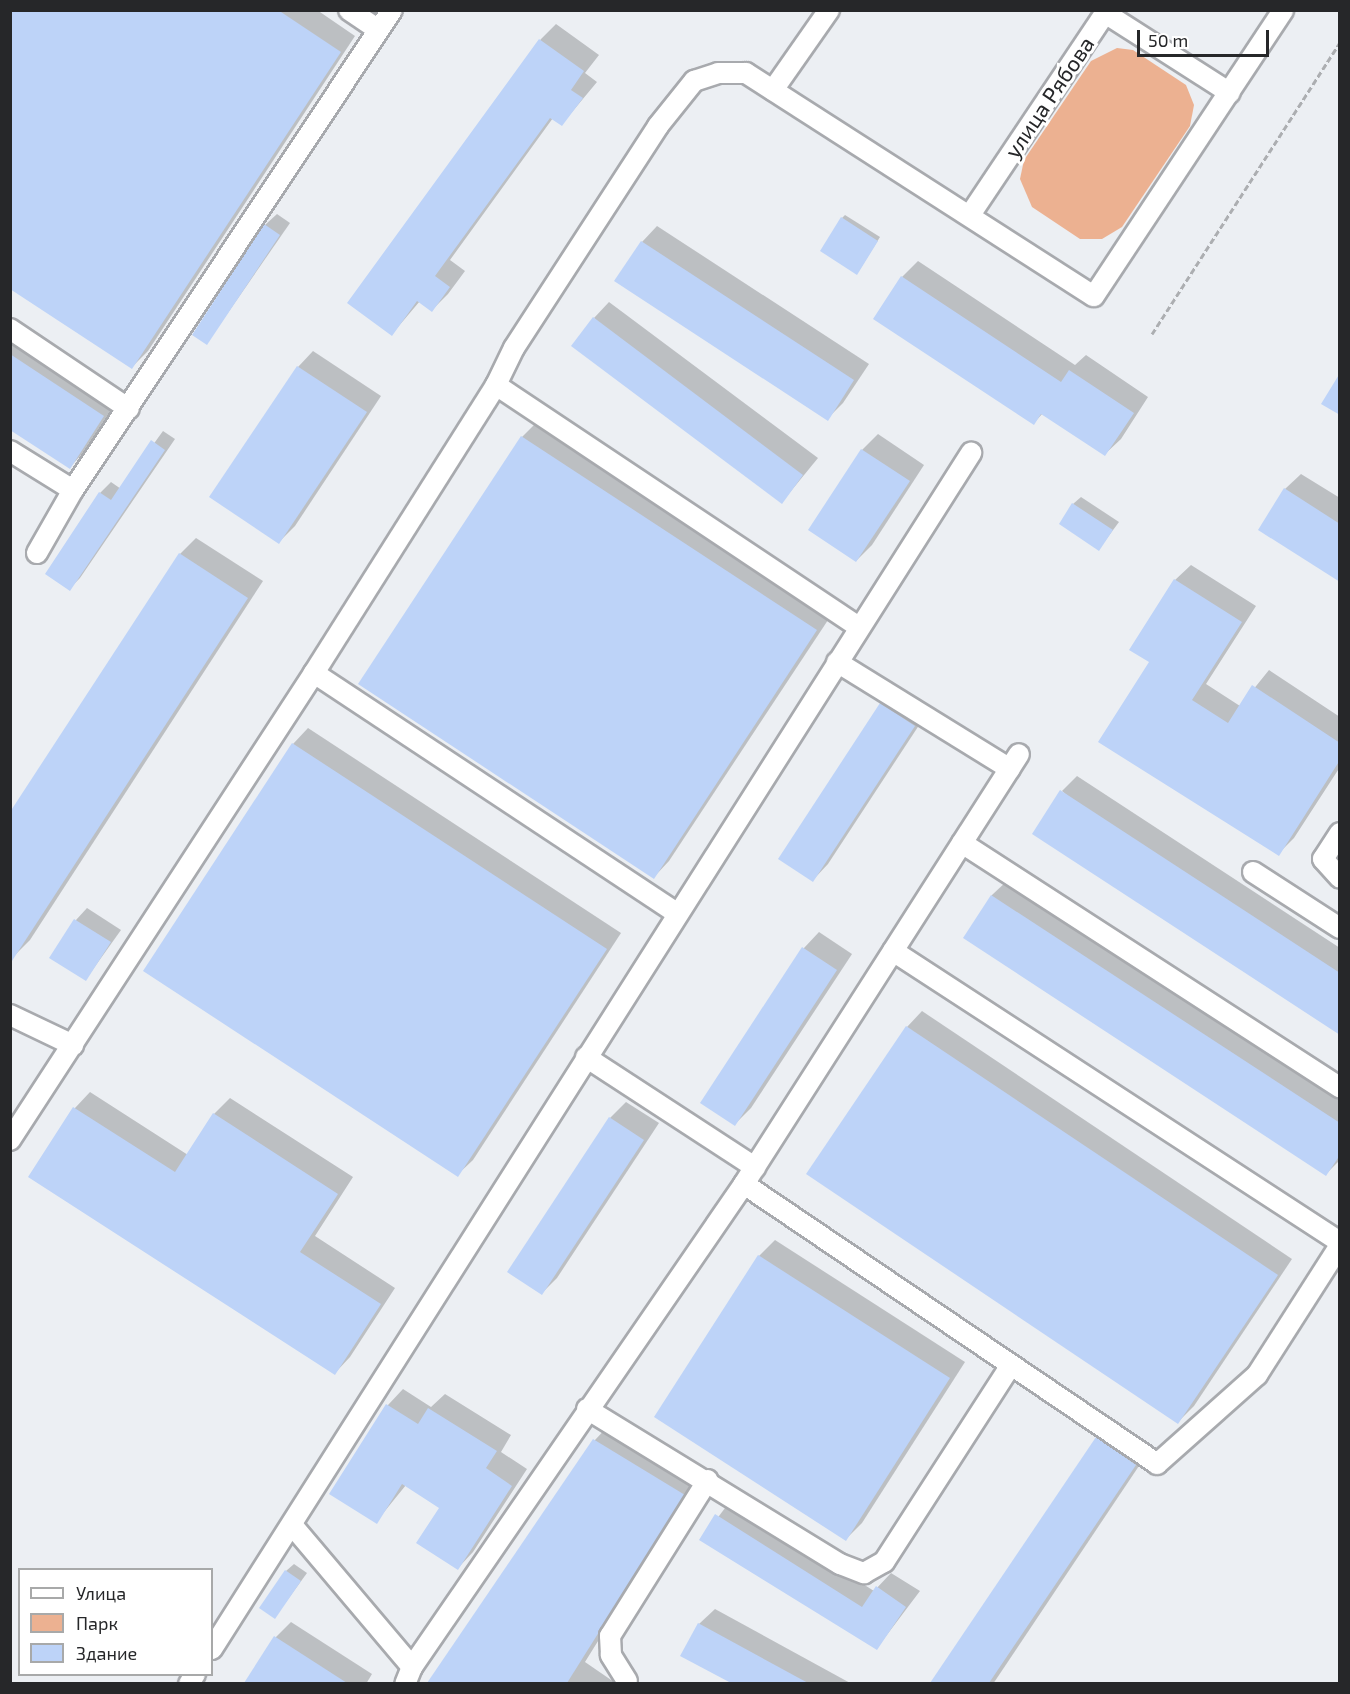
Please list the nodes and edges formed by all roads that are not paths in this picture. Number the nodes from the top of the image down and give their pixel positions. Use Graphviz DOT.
graph roads {
  1 [pos="349,10"];
  2 [pos="392,10"];
  3 [pos="829,10"];
  4 [pos="1283,10"];
  5 [pos="377,29"];
  6 [pos="773,90"];
  7 [pos="1230,93"];
  8 [pos="970,215"];
  9 [pos="10,329"];
  10 [pos="496,385"];
  11 [pos="129,409"];
  12 [pos="10,451"];
  13 [pos="971,453"];
  14 [pos="73,490"];
  15 [pos="37,553"];
  16 [pos="859,627"];
  17 [pos="837,662"];
  18 [pos="314,673"];
  19 [pos="1340,833"];
  20 [pos="962,843"];
  21 [pos="1253,872"];
  22 [pos="1340,878"];
  23 [pos="677,913"];
  24 [pos="1340,928"];
  25 [pos="893,951"];
  26 [pos="10,1015"];
  27 [pos="72,1045"];
  28 [pos="586,1057"];
  29 [pos="1340,1088"];
  30 [pos="10,1140"];
  31 [pos="754,1167"];
  32 [pos="744,1184"];
  33 [pos="1340,1243"];
  34 [pos="1011,1365"];
  35 [pos="586,1409"];
  36 [pos="708,1480"];
  37 [pos="292,1525"];
  38 [pos="213,1647"];
  39 [pos="409,1675"];
  40 [pos="627,1681"];
  1 -- 5 [label="street"];
  2 -- 5 [label="street"];
  3 -- 6 [label="street"];
  4 -- 7 [label="street"];
  5 -- 11 [label="street"];
  6 -- 8 [label="street"];
  6 -- 10 [label="street"];
  7 -- 8 [label="street, улица Рябова"];
  7 -- 8 [label="street"];
  9 -- 11 [label="street"];
  10 -- 16 [label="street"];
  10 -- 18 [label="street"];
  11 -- 14 [label="street"];
  12 -- 14 [label="street"];
  13 -- 16 [label="street"];
  14 -- 15 [label="street"];
  16 -- 17 [label="street"];
  17 -- 20 [label="street"];
  17 -- 23 [label="street"];
  18 -- 23 [label="street"];
  18 -- 27 [label="street"];
  19 -- 22 [label="street"];
  20 -- 25 [label="street"];
  20 -- 29 [label="street"];
  21 -- 24 [label="street"];
  23 -- 28 [label="street"];
  25 -- 31 [label="street"];
  25 -- 33 [label="street"];
  26 -- 27 [label="street"];
  27 -- 30 [label="street"];
  28 -- 31 [label="street"];
  28 -- 37 [label="street"];
  31 -- 32 [label="street"];
  32 -- 34 [label="street"];
  32 -- 35 [label="street"];
  33 -- 34 [label="street"];
  34 -- 36 [label="street"];
  35 -- 36 [label="street"];
  35 -- 39 [label="street"];
  36 -- 40 [label="street"];
  37 -- 38 [label="street"];
  37 -- 39 [label="street"];
}
